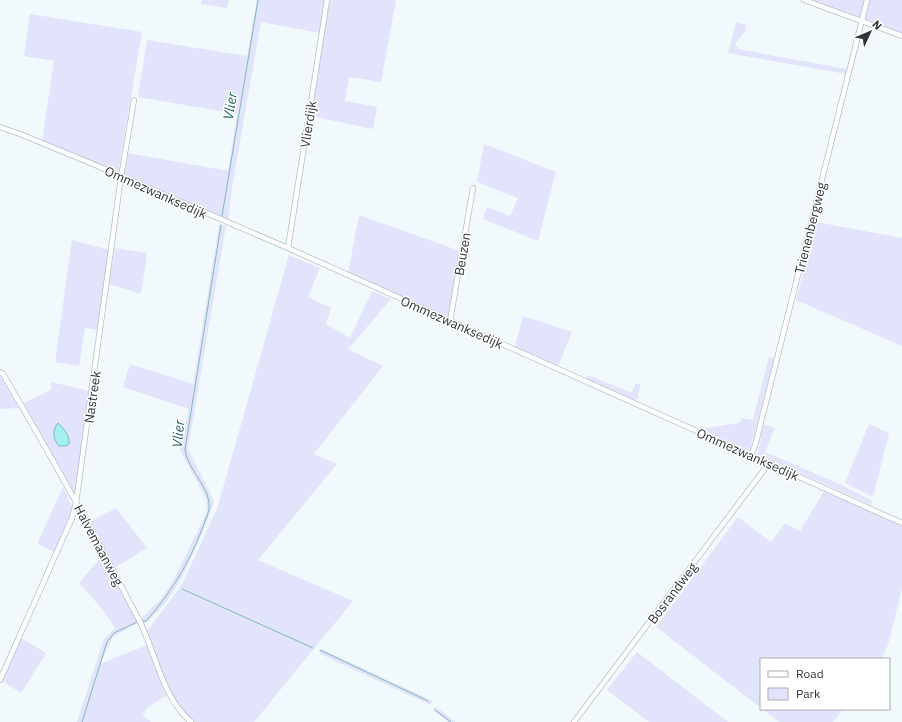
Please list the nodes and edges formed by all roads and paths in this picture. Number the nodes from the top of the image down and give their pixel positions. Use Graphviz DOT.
graph roads {
  1 [pos="327,0"];
  2 [pos="804,0"];
  3 [pos="867,0"];
  4 [pos="862,21"];
  5 [pos="902,36"];
  6 [pos="134,100"];
  7 [pos="0,128"];
  8 [pos="121,177"];
  9 [pos="473,188"];
  10 [pos="288,248"];
  11 [pos="450,320"];
  12 [pos="0,372"];
  13 [pos="751,455"];
  14 [pos="769,463"];
  15 [pos="76,503"];
  16 [pos="902,522"];
  17 [pos="0,680"];
  18 [pos="191,722"];
  19 [pos="574,722"];
  1 -- 10 [label="street, Vlierdijk"];
  2 -- 4 [label="street"];
  3 -- 4 [label="street, Trienenbergweg"];
  4 -- 5 [label="street"];
  4 -- 13 [label="street, Trienenbergweg"];
  6 -- 8 [label="street, Nastreek"];
  7 -- 8 [label="street, Ommezwanksedijk"];
  8 -- 10 [label="street, Ommezwanksedijk"];
  8 -- 15 [label="street, Nastreek"];
  9 -- 11 [label="street, Beuzen"];
  10 -- 11 [label="street, Ommezwanksedijk"];
  11 -- 13 [label="street, Ommezwanksedijk"];
  12 -- 15 [label="street, Halvemaanweg"];
  13 -- 14 [label="street, Ommezwanksedijk"];
  14 -- 16 [label="street, Ommezwanksedijk"];
  14 -- 19 [label="street, Bosrandweg"];
  15 -- 17 [label="street, Nastreek"];
  15 -- 18 [label="street, Halvemaanweg"];
}
